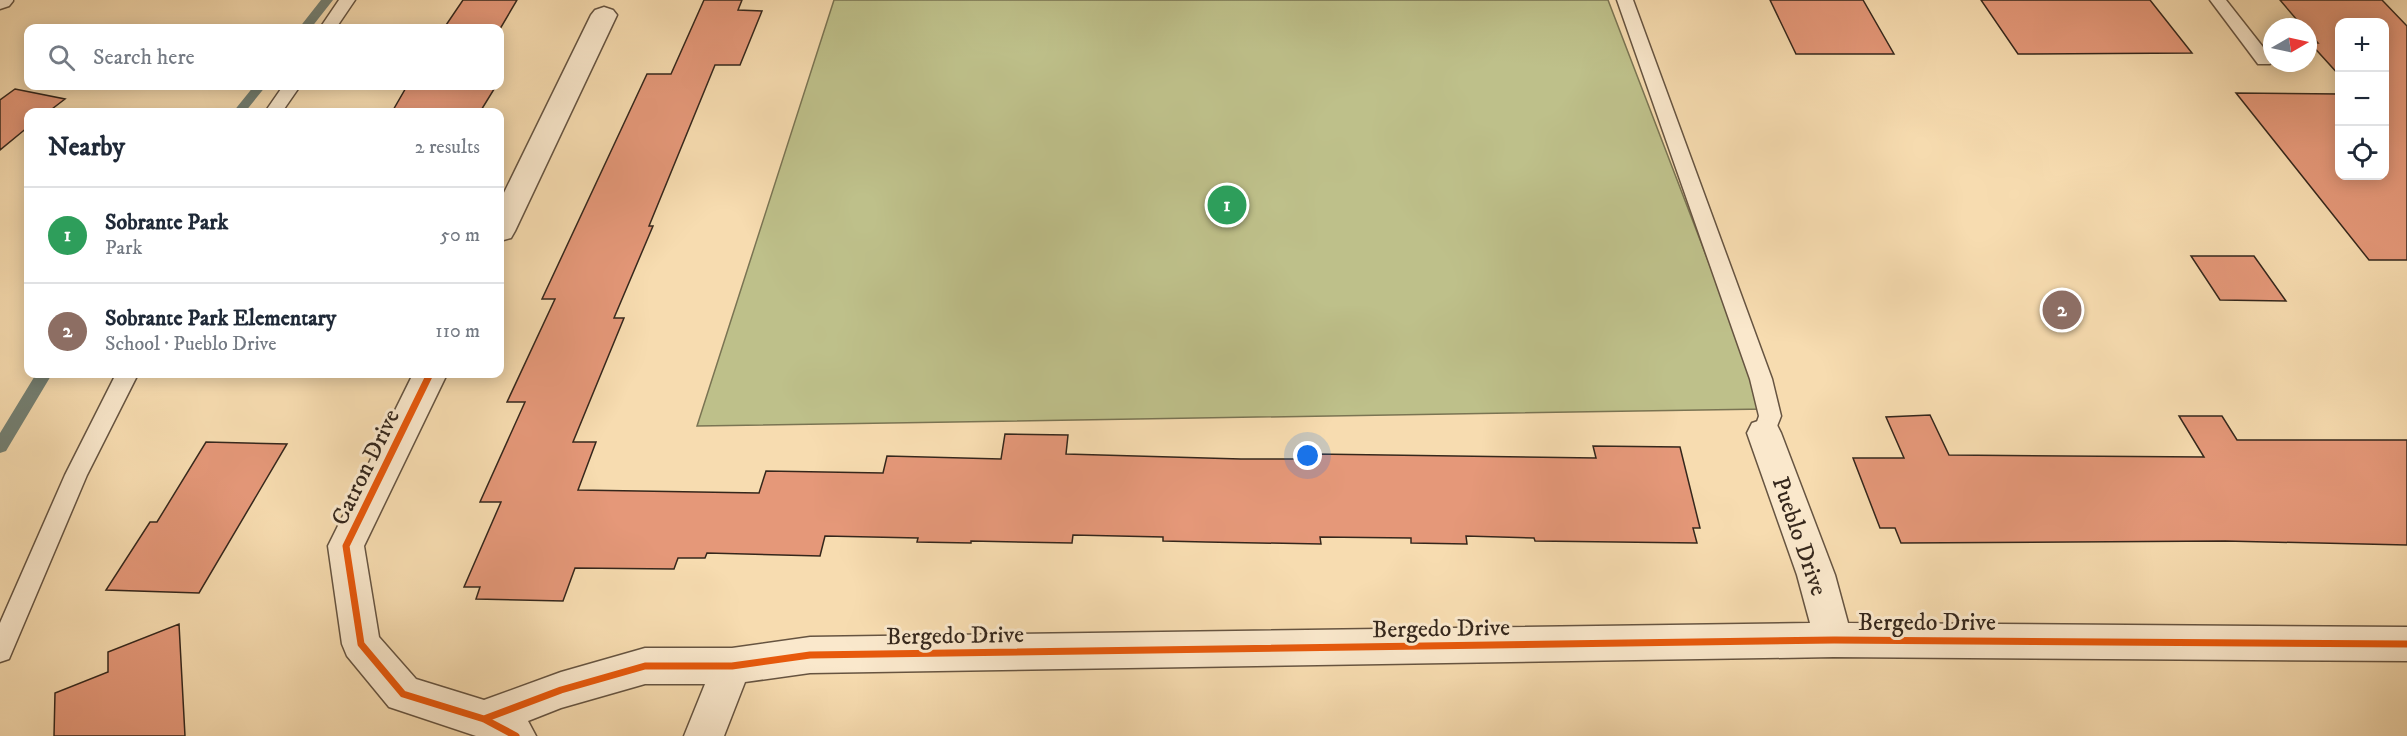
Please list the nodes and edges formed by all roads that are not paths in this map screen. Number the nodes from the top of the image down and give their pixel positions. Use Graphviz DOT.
graph roads {
  1 [pos="347,0"];
  2 [pos="1625,0"];
  3 [pos="2218,0"];
  4 [pos="604,15"];
  5 [pos="331,24"];
  6 [pos="2263,59"];
  7 [pos="288,90"];
  8 [pos="276,108"];
  9 [pos="504,223"];
  10 [pos="125,378"];
  11 [pos="428,378"];
  12 [pos="1764,434"];
  13 [pos="1834,640"];
  14 [pos="2407,644"];
  15 [pos="0,651"];
  16 [pos="732,666"];
  17 [pos="500,727"];
  18 [pos="704,736"];
  1 -- 5 [label="lane"];
  2 -- 12 [label="lane"];
  3 -- 6 [label="lane"];
  4 -- 9 [label="street"];
  7 -- 8 [label="lane"];
  10 -- 15 [label="lane"];
  11 -- 17 [label="street, Catron Drive"];
  12 -- 13 [label="street, Pueblo Drive"];
  13 -- 14 [label="street, Bergedo Drive"];
  13 -- 16 [label="street, Bergedo Drive"];
  16 -- 17 [label="street, Bergedo Drive"];
  16 -- 18 [label="street"];
}
